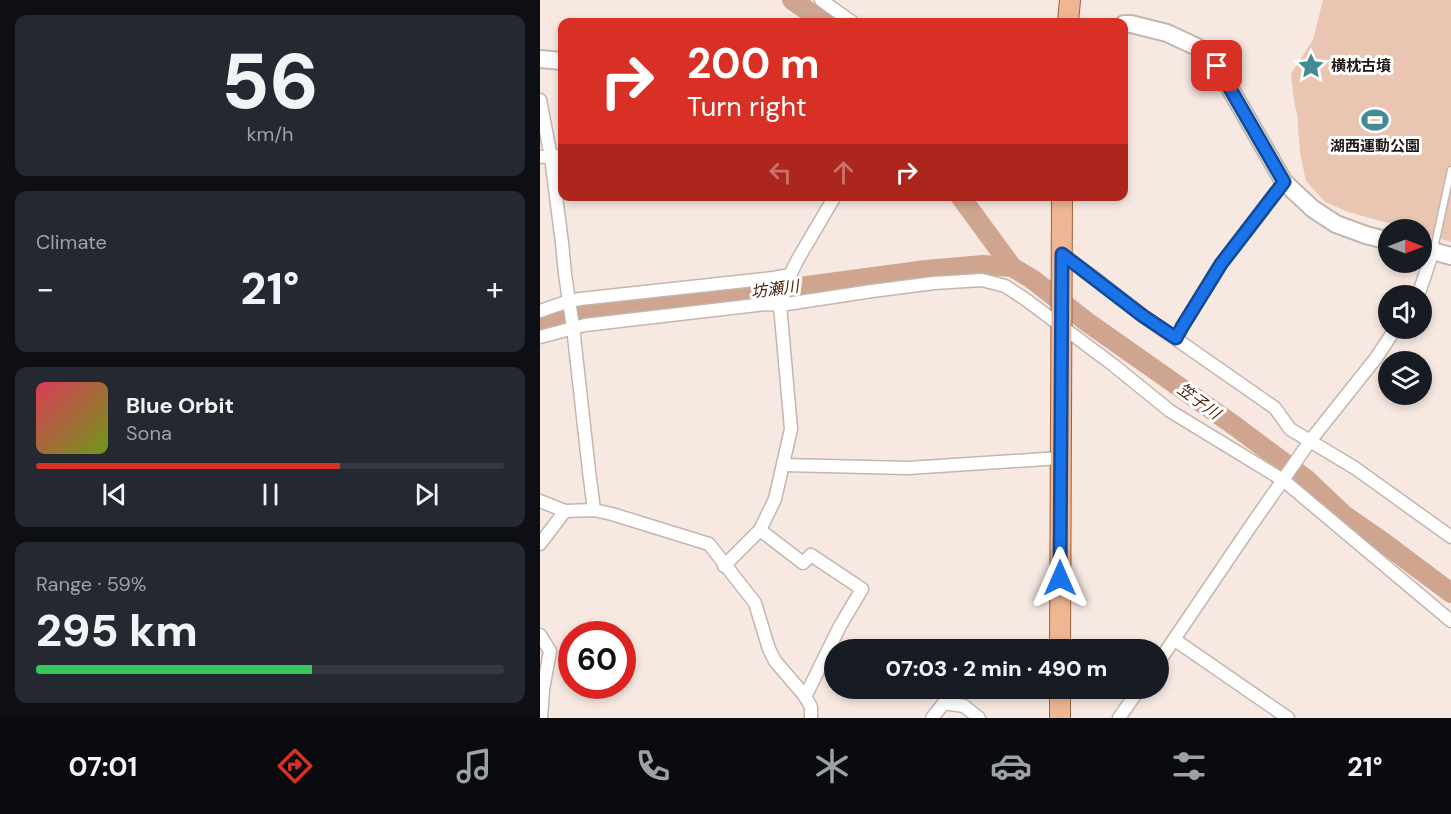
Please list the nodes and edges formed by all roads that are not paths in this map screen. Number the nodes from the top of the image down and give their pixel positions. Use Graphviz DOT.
graph roads {
  1 [pos="821,0"];
  2 [pos="1071,0"];
  3 [pos="846,18"];
  4 [pos="1069,18"];
  5 [pos="1128,24"];
  6 [pos="540,59"];
  7 [pos="558,61"];
  8 [pos="540,100"];
  9 [pos="551,156"];
  10 [pos="1451,171"];
  11 [pos="1284,182"];
  12 [pos="832,201"];
  13 [pos="1062,201"];
  14 [pos="1432,236"];
  15 [pos="1378,238"];
  16 [pos="1432,251"];
  17 [pos="1451,256"];
  18 [pos="1062,260"];
  19 [pos="789,277"];
  20 [pos="781,302"];
  21 [pos="569,303"];
  22 [pos="540,311"];
  23 [pos="1062,322"];
  24 [pos="573,325"];
  25 [pos="540,337"];
  26 [pos="1176,338"];
  27 [pos="1388,339"];
  28 [pos="1308,444"];
  29 [pos="1060,458"];
  30 [pos="784,465"];
  31 [pos="1283,480"];
  32 [pos="540,501"];
  33 [pos="594,510"];
  34 [pos="565,511"];
  35 [pos="760,530"];
  36 [pos="1451,537"];
  37 [pos="540,544"];
  38 [pos="724,566"];
  39 [pos="1451,621"];
  40 [pos="540,635"];
  41 [pos="1060,639"];
  42 [pos="1175,640"];
  43 [pos="1169,648"];
  44 [pos="541,690"];
  45 [pos="805,697"];
  46 [pos="1060,699"];
  47 [pos="1132,699"];
  48 [pos="541,718"];
  49 [pos="811,718"];
  50 [pos="932,718"];
  51 [pos="979,718"];
  52 [pos="1060,718"];
  53 [pos="1119,718"];
  54 [pos="1288,718"];
  1 -- 3 [label="street"];
  2 -- 4 [label="main road"];
  5 -- 11 [label="street"];
  6 -- 7 [label="street"];
  8 -- 9 [label="street"];
  9 -- 21 [label="street"];
  10 -- 14 [label="lane"];
  11 -- 15 [label="street"];
  11 -- 26 [label="street"];
  12 -- 19 [label="street"];
  13 -- 18 [label="main road"];
  16 -- 17 [label="street"];
  18 -- 23 [label="main road"];
  18 -- 26 [label="street"];
  19 -- 20 [label="street"];
  19 -- 21 [label="street"];
  20 -- 23 [label="street"];
  20 -- 24 [label="street"];
  20 -- 30 [label="street"];
  21 -- 22 [label="street"];
  21 -- 24 [label="street"];
  23 -- 29 [label="main road"];
  23 -- 31 [label="street"];
  24 -- 25 [label="street"];
  24 -- 33 [label="street"];
  26 -- 28 [label="street"];
  27 -- 28 [label="street"];
  28 -- 31 [label="street"];
  28 -- 36 [label="street"];
  29 -- 30 [label="street"];
  29 -- 41 [label="main road"];
  30 -- 35 [label="street"];
  31 -- 39 [label="street"];
  31 -- 42 [label="street"];
  32 -- 34 [label="street"];
  33 -- 34 [label="street"];
  33 -- 38 [label="street"];
  34 -- 37 [label="street"];
  35 -- 38 [label="street"];
  35 -- 45 [label="street"];
  38 -- 45 [label="street"];
  40 -- 44 [label="street"];
  42 -- 43 [label="street"];
  42 -- 54 [label="street"];
  44 -- 48 [label="street"];
  45 -- 49 [label="street"];
  46 -- 52 [label="main road"];
  47 -- 53 [label="street"];
  50 -- 51 [label="street"];
}
